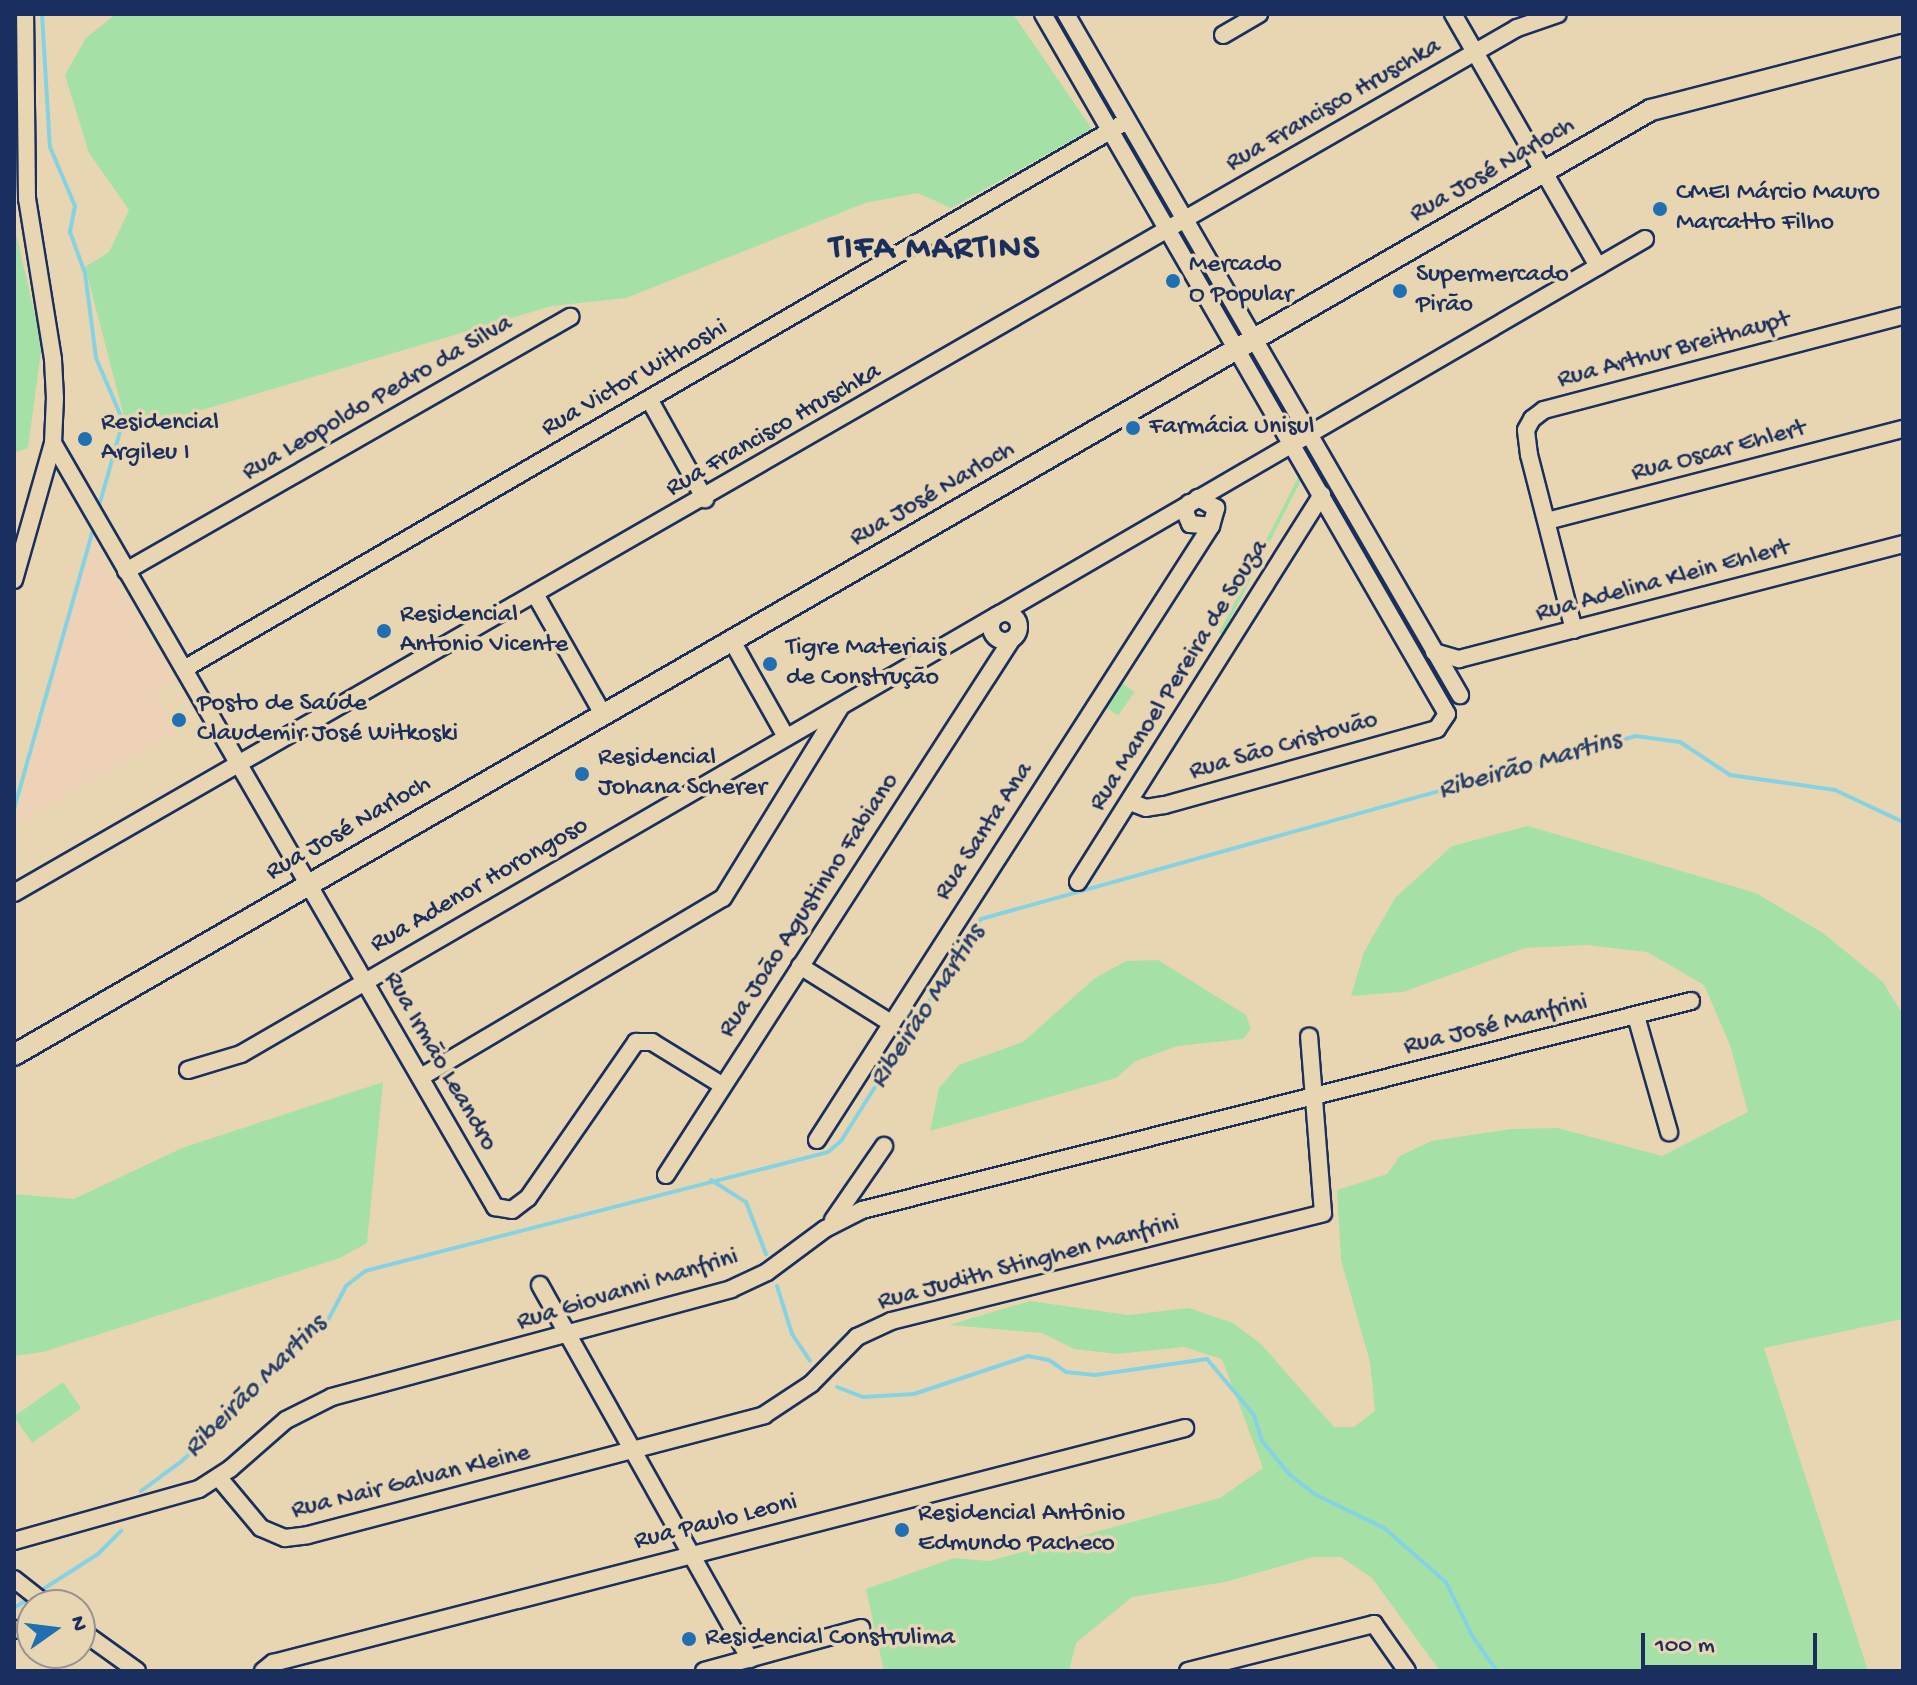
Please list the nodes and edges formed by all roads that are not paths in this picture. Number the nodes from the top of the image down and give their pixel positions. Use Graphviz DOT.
graph roads {
  1 [pos="25,14"];
  2 [pos="1043,14"];
  3 [pos="1066,14"];
  4 [pos="1259,14"];
  5 [pos="1453,14"];
  6 [pos="1558,14"];
  7 [pos="1223,35"];
  8 [pos="1903,45"];
  9 [pos="1475,53"];
  10 [pos="1127,121"];
  11 [pos="1110,131"];
  12 [pos="1544,171"];
  13 [pos="1176,226"];
  14 [pos="1645,239"];
  15 [pos="1598,266"];
  16 [pos="1903,316"];
  17 [pos="570,317"];
  18 [pos="1246,346"];
  19 [pos="649,399"];
  20 [pos="1903,429"];
  21 [pos="1301,440"];
  22 [pos="53,443"];
  23 [pos="1240,475"];
  24 [pos="1322,494"];
  25 [pos="705,499"];
  26 [pos="1194,500"];
  27 [pos="1547,521"];
  28 [pos="1203,524"];
  29 [pos="1142,530"];
  30 [pos="1903,544"];
  31 [pos="126,571"];
  32 [pos="14,580"];
  33 [pos="1047,586"];
  34 [pos="535,594"];
  35 [pos="998,615"];
  36 [pos="1574,630"];
  37 [pos="1004,637"];
  38 [pos="960,639"];
  39 [pos="732,641"];
  40 [pos="1427,656"];
  41 [pos="184,669"];
  42 [pos="1460,695"];
  43 [pos="842,705"];
  44 [pos="603,714"];
  45 [pos="786,737"];
  46 [pos="238,763"];
  47 [pos="1130,802"];
  48 [pos="307,882"];
  49 [pos="1078,882"];
  50 [pos="14,893"];
  51 [pos="800,966"];
  52 [pos="364,981"];
  53 [pos="1691,1001"];
  54 [pos="1636,1016"];
  55 [pos="891,1023"];
  56 [pos="1309,1037"];
  57 [pos="14,1055"];
  58 [pos="188,1070"];
  59 [pos="421,1077"];
  60 [pos="722,1085"];
  61 [pos="1312,1098"];
  62 [pos="1669,1132"];
  63 [pos="817,1140"];
  64 [pos="884,1146"];
  65 [pos="666,1175"];
  66 [pos="825,1229"];
  67 [pos="540,1285"];
  68 [pos="569,1335"];
  69 [pos="1185,1428"];
  70 [pos="636,1452"];
  71 [pos="219,1478"];
  72 [pos="14,1541"];
  73 [pos="694,1553"];
  74 [pos="861,1628"];
  75 [pos="96,1642"];
  76 [pos="750,1659"];
  77 [pos="137,1671"];
  78 [pos="263,1671"];
  79 [pos="704,1671"];
  80 [pos="1188,1671"];
  81 [pos="1407,1671"];
  1 -- 22 [label="street"];
  2 -- 11 [label="street"];
  3 -- 10 [label="street"];
  4 -- 7 [label="street"];
  5 -- 9 [label="street"];
  6 -- 9 [label="street, Rua Francisco Hruschka"];
  8 -- 12 [label="main road, Rua José Narloch"];
  9 -- 12 [label="street"];
  9 -- 13 [label="street, Rua Francisco Hruschka"];
  10 -- 11 [label="street, Rua Victor Withoshi"];
  10 -- 13 [label="street"];
  11 -- 13 [label="street"];
  11 -- 19 [label="street, Rua Victor Withoshi"];
  12 -- 15 [label="street"];
  12 -- 18 [label="main road, Rua José Narloch"];
  13 -- 18 [label="street"];
  13 -- 25 [label="street, Rua Francisco Hruschka"];
  14 -- 15 [label="street, Rua Adenor Horongoso"];
  15 -- 21 [label="street, Rua Adenor Horongoso"];
  16 -- 27 [label="street, Rua Arthur Breithaupt"];
  17 -- 31 [label="street, Rua Leopoldo Pedro da Silva"];
  18 -- 21 [label="street"];
  18 -- 39 [label="main road, Rua José Narloch"];
  19 -- 25 [label="street"];
  19 -- 41 [label="street, Rua Victor Withoshi"];
  20 -- 27 [label="street, Rua Oscar Ehlert"];
  21 -- 23 [label="street, Rua Adenor Horongoso"];
  21 -- 24 [label="street"];
  21 -- 40 [label="street"];
  22 -- 31 [label="street, Rua Irmão Leandro"];
  22 -- 32 [label="street"];
  23 -- 26 [label="street, Rua Adenor Horongoso"];
  23 -- 28 [label="street"];
  24 -- 40 [label="street"];
  24 -- 47 [label="street, Rua Manoel Pereira de Souza"];
  25 -- 34 [label="street, Rua Francisco Hruschka"];
  26 -- 28 [label="street, Rua Santa Ana"];
  26 -- 28 [label="street"];
  26 -- 29 [label="street, Rua Adenor Horongoso"];
  27 -- 36 [label="street, Rua Arthur Breithaupt"];
  28 -- 29 [label="street, Rua Adenor Horongoso"];
  28 -- 55 [label="street, Rua Santa Ana"];
  29 -- 33 [label="street, Rua Adenor Horongoso"];
  30 -- 36 [label="street, Rua Adelina Klein Ehlert"];
  31 -- 41 [label="street, Rua Irmão Leandro"];
  33 -- 35 [label="street, Rua Adenor Horongoso"];
  33 -- 37 [label="street, Rua Adenor Horongoso"];
  34 -- 44 [label="street"];
  34 -- 46 [label="street, Rua Francisco Hruschka"];
  35 -- 37 [label="street, Rua João Agustinho Fabiano"];
  35 -- 37 [label="street"];
  35 -- 38 [label="street, Rua Adenor Horongoso"];
  36 -- 40 [label="street, Rua Adelina Klein Ehlert"];
  37 -- 38 [label="street, Rua Adenor Horongoso"];
  37 -- 51 [label="street, Rua João Agustinho Fabiano"];
  38 -- 43 [label="street, Rua Adenor Horongoso"];
  39 -- 44 [label="main road, Rua José Narloch"];
  39 -- 45 [label="street"];
  40 -- 42 [label="street"];
  40 -- 47 [label="street, Rua São Cristovão"];
  41 -- 46 [label="street, Rua Irmão Leandro"];
  43 -- 45 [label="street, Rua Adenor Horongoso"];
  43 -- 59 [label="street"];
  44 -- 48 [label="main road, Rua José Narloch"];
  45 -- 52 [label="street, Rua Adenor Horongoso"];
  46 -- 48 [label="street, Rua Irmão Leandro"];
  46 -- 50 [label="street, Rua Francisco Hruschka"];
  47 -- 49 [label="street, Rua Manoel Pereira de Souza"];
  48 -- 52 [label="street, Rua Irmão Leandro"];
  48 -- 57 [label="main road, Rua José Narloch"];
  51 -- 55 [label="street"];
  51 -- 60 [label="street, Rua João Agustinho Fabiano"];
  52 -- 58 [label="street, Rua Adenor Horongoso"];
  52 -- 59 [label="street, Rua Irmão Leandro"];
  53 -- 54 [label="street, Rua José Manfrini"];
  54 -- 61 [label="street, Rua José Manfrini"];
  54 -- 62 [label="street"];
  55 -- 63 [label="street, Rua Santa Ana"];
  56 -- 61 [label="street"];
  59 -- 60 [label="street, Rua Irmão Leandro"];
  60 -- 65 [label="street, Rua João Agustinho Fabiano"];
  61 -- 66 [label="street, Rua Giovanni Manfrini"];
  61 -- 70 [label="street, Rua Judith Stinghen Manfrini"];
  64 -- 66 [label="street"];
  66 -- 68 [label="street, Rua Giovanni Manfrini"];
  67 -- 68 [label="street"];
  68 -- 70 [label="street"];
  68 -- 71 [label="street, Rua Giovanni Manfrini"];
  69 -- 73 [label="street, Rua Paulo Leoni"];
  70 -- 71 [label="street, Rua Nair Galvan Kleine"];
  70 -- 73 [label="street"];
  71 -- 72 [label="street, Rua Giovanni Manfrini"];
  73 -- 76 [label="street"];
  73 -- 78 [label="street, Rua Paulo Leoni"];
  74 -- 76 [label="street"];
  75 -- 77 [label="street"];
  76 -- 79 [label="street"];
  80 -- 81 [label="street"];
}
